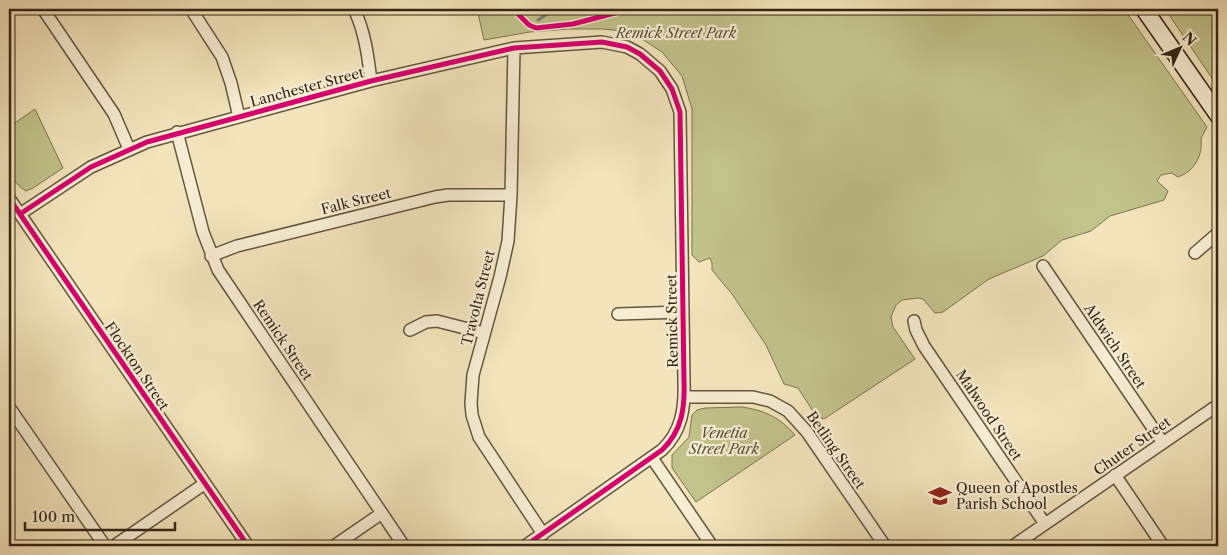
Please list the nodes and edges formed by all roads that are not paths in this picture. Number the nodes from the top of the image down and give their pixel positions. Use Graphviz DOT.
graph roads {
  1 [pos="43,9"];
  2 [pos="191,9"];
  3 [pos="354,9"];
  4 [pos="1144,9"];
  5 [pos="620,45"];
  6 [pos="514,48"];
  7 [pos="371,81"];
  8 [pos="1218,115"];
  9 [pos="239,116"];
  10 [pos="177,132"];
  11 [pos="129,149"];
  12 [pos="511,195"];
  13 [pos="9,198"];
  14 [pos="20,214"];
  15 [pos="1218,233"];
  16 [pos="1195,253"];
  17 [pos="211,256"];
  18 [pos="1042,266"];
  19 [pos="683,312"];
  20 [pos="618,314"];
  21 [pos="914,321"];
  22 [pos="410,330"];
  23 [pos="484,333"];
  24 [pos="684,397"];
  25 [pos="1218,405"];
  26 [pos="11,414"];
  27 [pos="1163,443"];
  28 [pos="652,458"];
  29 [pos="1115,476"];
  30 [pos="204,484"];
  31 [pos="382,513"];
  32 [pos="1045,524"];
  33 [pos="544,534"];
  34 [pos="104,546"];
  35 [pos="114,546"];
  36 [pos="248,546"];
  37 [pos="334,546"];
  38 [pos="404,546"];
  39 [pos="525,546"];
  40 [pos="712,546"];
  41 [pos="885,546"];
  42 [pos="1013,546"];
  43 [pos="1163,546"];
  1 -- 11 [label="street"];
  2 -- 9 [label="street"];
  3 -- 7 [label="street"];
  4 -- 8 [label="main road"];
  5 -- 6 [label="street, Lanchester Street"];
  5 -- 19 [label="street, Remick Street"];
  6 -- 7 [label="street, Lanchester Street"];
  6 -- 12 [label="street, Travolta Street"];
  7 -- 9 [label="street, Lanchester Street"];
  9 -- 10 [label="street, Lanchester Street"];
  10 -- 11 [label="street, Lanchester Street"];
  10 -- 17 [label="street, Remick Street"];
  11 -- 14 [label="street, Lanchester Street"];
  12 -- 17 [label="street, Falk Street"];
  12 -- 23 [label="street, Travolta Street"];
  13 -- 14 [label="street, Flockton Street"];
  14 -- 30 [label="street, Flockton Street"];
  15 -- 16 [label="street"];
  17 -- 31 [label="street, Remick Street"];
  18 -- 27 [label="street, Aldwich Street"];
  19 -- 20 [label="street"];
  19 -- 24 [label="street, Remick Street"];
  21 -- 32 [label="street, Malwood Street"];
  22 -- 23 [label="street"];
  23 -- 33 [label="street, Travolta Street"];
  24 -- 28 [label="street, Remick Street"];
  24 -- 41 [label="street, Betling Street"];
  25 -- 27 [label="street, Chuter Street"];
  26 -- 34 [label="street"];
  27 -- 29 [label="street, Chuter Street"];
  28 -- 33 [label="street, Remick Street"];
  28 -- 40 [label="street"];
  29 -- 32 [label="street, Chuter Street"];
  29 -- 43 [label="street"];
  30 -- 35 [label="street"];
  30 -- 36 [label="street, Flockton Street"];
  31 -- 37 [label="street"];
  31 -- 38 [label="street, Remick Street"];
  32 -- 42 [label="street, Chuter Street"];
  33 -- 39 [label="street, Remick Street"];
}
